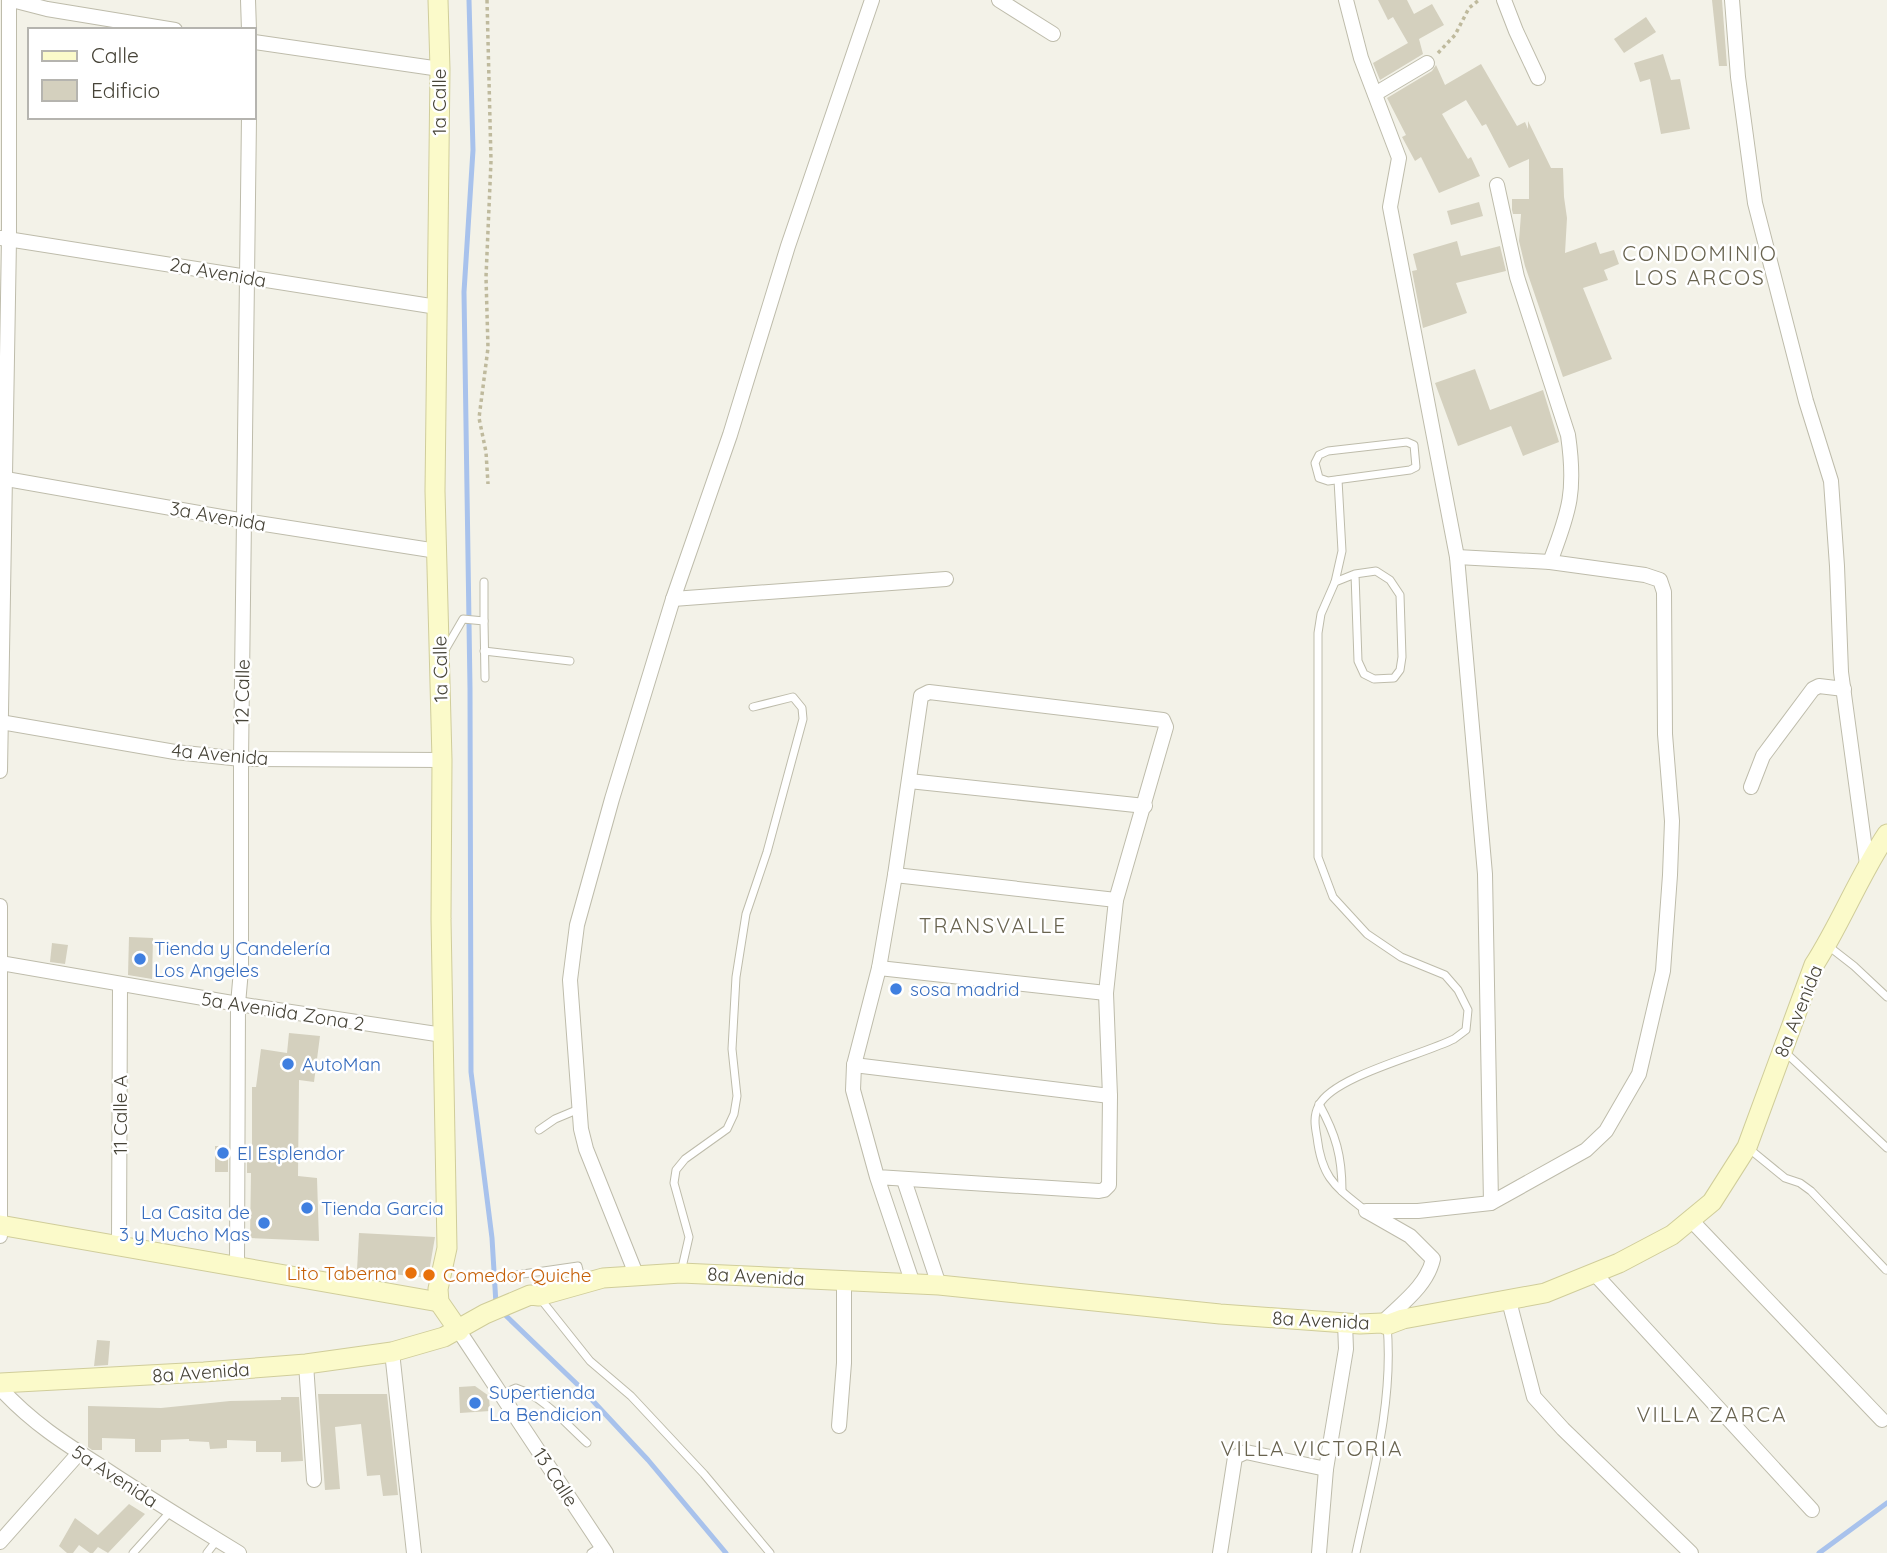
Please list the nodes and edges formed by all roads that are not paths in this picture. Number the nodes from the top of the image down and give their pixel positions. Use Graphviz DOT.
graph roads {
  1 [pos="11,0"];
  2 [pos="248,0"];
  3 [pos="438,0"];
  4 [pos="872,0"];
  5 [pos="999,0"];
  6 [pos="1346,0"];
  7 [pos="1504,0"];
  8 [pos="1732,0"];
  9 [pos="162,28"];
  10 [pos="248,28"];
  11 [pos="1053,34"];
  12 [pos="256,42"];
  13 [pos="1427,63"];
  14 [pos="440,69"];
  15 [pos="1538,78"];
  16 [pos="1375,94"];
  17 [pos="249,119"];
  18 [pos="1497,185"];
  19 [pos="5,238"];
  20 [pos="248,278"];
  21 [pos="437,307"];
  22 [pos="2,478"];
  23 [pos="1338,480"];
  24 [pos="245,521"];
  25 [pos="436,551"];
  26 [pos="1457,557"];
  27 [pos="1550,562"];
  28 [pos="1355,574"];
  29 [pos="946,579"];
  30 [pos="484,582"];
  31 [pos="1335,582"];
  32 [pos="673,598"];
  33 [pos="480,620"];
  34 [pos="484,651"];
  35 [pos="569,661"];
  36 [pos="439,662"];
  37 [pos="485,678"];
  38 [pos="1844,690"];
  39 [pos="752,707"];
  40 [pos="0,722"];
  41 [pos="241,760"];
  42 [pos="442,760"];
  43 [pos="0,771"];
  44 [pos="909,781"];
  45 [pos="1752,787"];
  46 [pos="1145,806"];
  47 [pos="1887,834"];
  48 [pos="1867,864"];
  49 [pos="895,875"];
  50 [pos="1116,900"];
  51 [pos="0,906"];
  52 [pos="1827,945"];
  53 [pos="0,963"];
  54 [pos="879,968"];
  55 [pos="120,985"];
  56 [pos="1106,993"];
  57 [pos="1887,997"];
  58 [pos="238,1004"];
  59 [pos="443,1035"];
  60 [pos="1782,1049"];
  61 [pos="854,1065"];
  62 [pos="1110,1096"];
  63 [pos="1319,1104"];
  64 [pos="579,1108"];
  65 [pos="539,1130"];
  66 [pos="1747,1147"];
  67 [pos="1887,1148"];
  68 [pos="877,1177"];
  69 [pos="904,1180"];
  70 [pos="1342,1191"];
  71 [pos="1491,1203"];
  72 [pos="1366,1211"];
  73 [pos="0,1212"];
  74 [pos="1690,1219"];
  75 [pos="0,1225"];
  76 [pos="0,1236"];
  77 [pos="120,1239"];
  78 [pos="238,1261"];
  79 [pos="1886,1270"];
  80 [pos="681,1273"];
  81 [pos="1594,1273"];
  82 [pos="636,1274"];
  83 [pos="516,1275"];
  84 [pos="844,1281"];
  85 [pos="582,1283"];
  86 [pos="913,1284"];
  87 [pos="939,1286"];
  88 [pos="439,1296"];
  89 [pos="532,1299"];
  90 [pos="1508,1301"];
  91 [pos="1345,1323"];
  92 [pos="1385,1324"];
  93 [pos="459,1331"];
  94 [pos="392,1352"];
  95 [pos="306,1364"];
  96 [pos="0,1386"];
  97 [pos="502,1394"];
  98 [pos="1882,1420"];
  99 [pos="839,1426"];
  100 [pos="586,1443"];
  101 [pos="79,1453"];
  102 [pos="1326,1469"];
  103 [pos="314,1480"];
  104 [pos="1812,1510"];
  105 [pos="170,1512"];
  106 [pos="1,1539"];
  107 [pos="217,1540"];
  108 [pos="599,1551"];
  109 [pos="133,1553"];
  110 [pos="207,1553"];
  111 [pos="239,1553"];
  112 [pos="414,1553"];
  113 [pos="769,1553"];
  114 [pos="1220,1553"];
  115 [pos="1318,1553"];
  116 [pos="1356,1553"];
  117 [pos="1690,1553"];
  1 -- 9 [label="street"];
  1 -- 19 [label="street"];
  2 -- 10 [label="street"];
  3 -- 14 [label="street, 1a Calle"];
  4 -- 32 [label="street"];
  5 -- 11 [label="street"];
  6 -- 16 [label="street"];
  7 -- 15 [label="street"];
  8 -- 38 [label="street"];
  12 -- 14 [label="street"];
  13 -- 16 [label="street"];
  14 -- 21 [label="street, 1a Calle"];
  16 -- 26 [label="street"];
  17 -- 20 [label="street, 12 Calle"];
  18 -- 27 [label="street"];
  19 -- 20 [label="street, 2a Avenida"];
  19 -- 22 [label="street"];
  20 -- 21 [label="street, 2a Avenida"];
  20 -- 24 [label="street, 12 Calle"];
  21 -- 25 [label="street, 1a Calle"];
  22 -- 24 [label="street, 3a Avenida"];
  22 -- 40 [label="street"];
  23 -- 23 [label="lane"];
  23 -- 31 [label="lane"];
  24 -- 25 [label="street, 3a Avenida"];
  24 -- 41 [label="street, 12 Calle"];
  25 -- 36 [label="street, 1a Calle"];
  26 -- 27 [label="street"];
  26 -- 71 [label="street"];
  27 -- 71 [label="street"];
  28 -- 28 [label="lane"];
  28 -- 31 [label="lane"];
  29 -- 32 [label="street"];
  30 -- 33 [label="lane"];
  31 -- 63 [label="lane"];
  32 -- 64 [label="street"];
  33 -- 34 [label="lane"];
  33 -- 36 [label="lane"];
  34 -- 35 [label="lane"];
  34 -- 37 [label="lane"];
  36 -- 42 [label="street, 1a Calle"];
  38 -- 45 [label="street"];
  38 -- 48 [label="street"];
  39 -- 80 [label="lane"];
  40 -- 41 [label="street, 4a Avenida"];
  40 -- 43 [label="street"];
  41 -- 42 [label="street, 4a Avenida"];
  41 -- 58 [label="street, 12 Calle"];
  42 -- 59 [label="street, 1a Calle"];
  44 -- 46 [label="street"];
  44 -- 46 [label="street"];
  44 -- 49 [label="street"];
  46 -- 50 [label="street"];
  47 -- 48 [label="street, 8a Avenida"];
  48 -- 52 [label="street, 8a Avenida"];
  49 -- 50 [label="street"];
  49 -- 54 [label="street"];
  50 -- 56 [label="street"];
  51 -- 53 [label="street"];
  52 -- 57 [label="lane"];
  52 -- 60 [label="street, 8a Avenida"];
  53 -- 55 [label="street, 5a Avenida Zona 2"];
  53 -- 73 [label="street"];
  54 -- 56 [label="street"];
  54 -- 61 [label="street"];
  55 -- 58 [label="street, 5a Avenida Zona 2"];
  55 -- 77 [label="street, 11 Calle A"];
  56 -- 62 [label="street"];
  58 -- 59 [label="street, 5a Avenida Zona 2"];
  58 -- 78 [label="street, 12 Calle"];
  59 -- 88 [label="street, 1a Calle"];
  60 -- 66 [label="street, 8a Avenida"];
  60 -- 67 [label="lane"];
  61 -- 62 [label="street"];
  61 -- 68 [label="street"];
  62 -- 69 [label="street"];
  63 -- 70 [label="lane"];
  63 -- 70 [label="lane"];
  64 -- 65 [label="lane"];
  64 -- 82 [label="street"];
  66 -- 74 [label="street, 8a Avenida"];
  66 -- 79 [label="lane"];
  68 -- 69 [label="street"];
  68 -- 86 [label="street"];
  69 -- 87 [label="street"];
  70 -- 72 [label="lane"];
  71 -- 72 [label="street"];
  72 -- 92 [label="street"];
  73 -- 75 [label="street"];
  73 -- 77 [label="street"];
  74 -- 81 [label="street, 8a Avenida"];
  74 -- 98 [label="street"];
  75 -- 76 [label="street"];
  75 -- 77 [label="street"];
  77 -- 78 [label="street"];
  78 -- 88 [label="street"];
  80 -- 82 [label="street, 8a Avenida"];
  80 -- 84 [label="street, 8a Avenida"];
  81 -- 90 [label="street, 8a Avenida"];
  81 -- 104 [label="street"];
  82 -- 85 [label="street, 8a Avenida"];
  83 -- 85 [label="lane"];
  84 -- 86 [label="street, 8a Avenida"];
  84 -- 99 [label="street"];
  85 -- 89 [label="street, 8a Avenida"];
  86 -- 87 [label="street, 8a Avenida"];
  87 -- 91 [label="street, 8a Avenida"];
  88 -- 93 [label="street"];
  89 -- 93 [label="street, 8a Avenida"];
  89 -- 113 [label="lane"];
  90 -- 92 [label="street, 8a Avenida"];
  90 -- 117 [label="street"];
  91 -- 92 [label="street, 8a Avenida"];
  91 -- 102 [label="street"];
  92 -- 116 [label="lane"];
  93 -- 94 [label="street, 8a Avenida"];
  93 -- 97 [label="street, 13 Calle"];
  94 -- 95 [label="street, 8a Avenida"];
  94 -- 112 [label="street"];
  95 -- 96 [label="street, 8a Avenida"];
  95 -- 103 [label="street"];
  96 -- 101 [label="street, 5a Avenida"];
  97 -- 100 [label="lane"];
  97 -- 108 [label="street, 13 Calle"];
  101 -- 105 [label="street, 5a Avenida"];
  101 -- 106 [label="street"];
  102 -- 114 [label="street"];
  102 -- 115 [label="street"];
  105 -- 107 [label="street, 5a Avenida"];
  105 -- 109 [label="lane"];
  107 -- 110 [label="lane"];
  107 -- 111 [label="street, 5a Avenida"];
}
